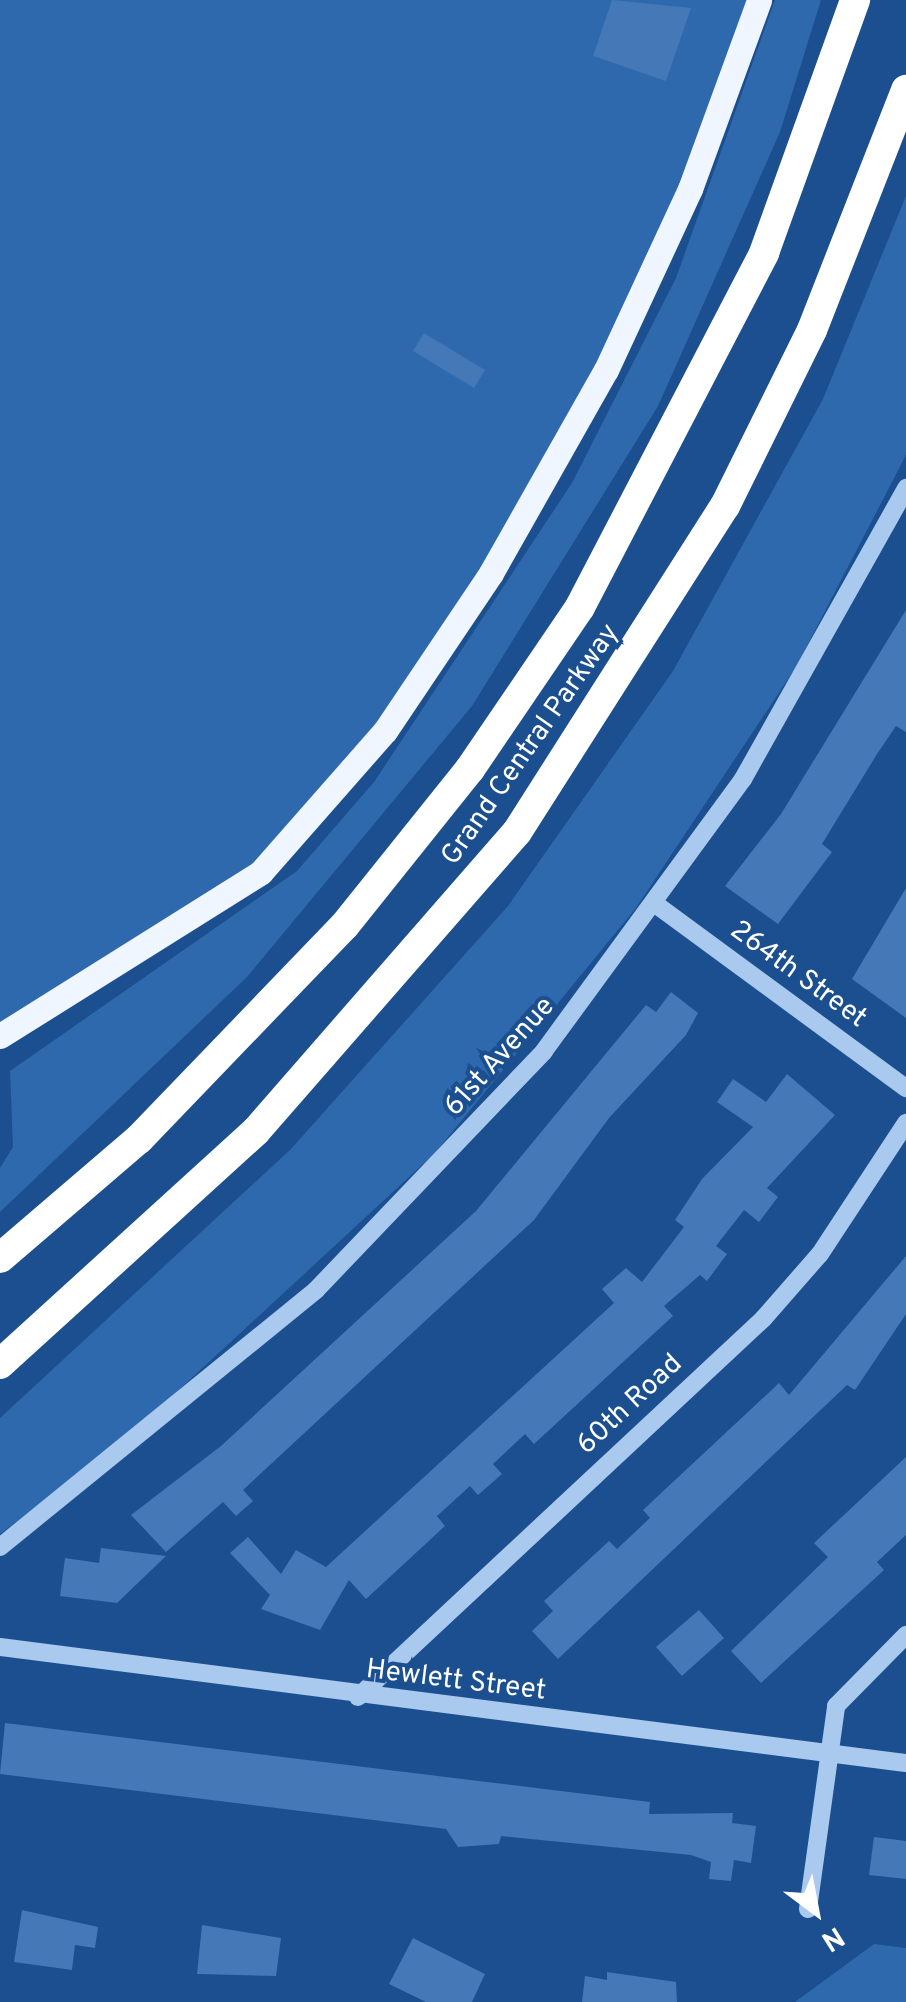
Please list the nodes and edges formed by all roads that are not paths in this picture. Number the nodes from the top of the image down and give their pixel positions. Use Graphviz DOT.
graph roads {
  1 [pos="759,0"];
  2 [pos="855,0"];
  3 [pos="906,90"];
  4 [pos="906,488"];
  5 [pos="658,906"];
  6 [pos="0,1036"];
  7 [pos="906,1088"];
  8 [pos="906,1123"];
  9 [pos="0,1258"];
  10 [pos="0,1364"];
  11 [pos="0,1546"];
  12 [pos="906,1635"];
  13 [pos="0,1647"];
  14 [pos="358,1697"];
  15 [pos="830,1754"];
  16 [pos="906,1764"];
  17 [pos="808,1909"];
  1 -- 6 [label="main road"];
  2 -- 9 [label="highway, Grand Central Parkway"];
  3 -- 10 [label="highway, Grand Central Parkway"];
  4 -- 5 [label="street, 61st Avenue"];
  5 -- 7 [label="street, 264th Street"];
  5 -- 11 [label="street, 61st Avenue"];
  8 -- 14 [label="street, 60th Road"];
  12 -- 15 [label="street"];
  13 -- 14 [label="street, Hewlett Street"];
  14 -- 15 [label="street, Hewlett Street"];
  15 -- 16 [label="street, Hewlett Street"];
  15 -- 17 [label="street"];
}
